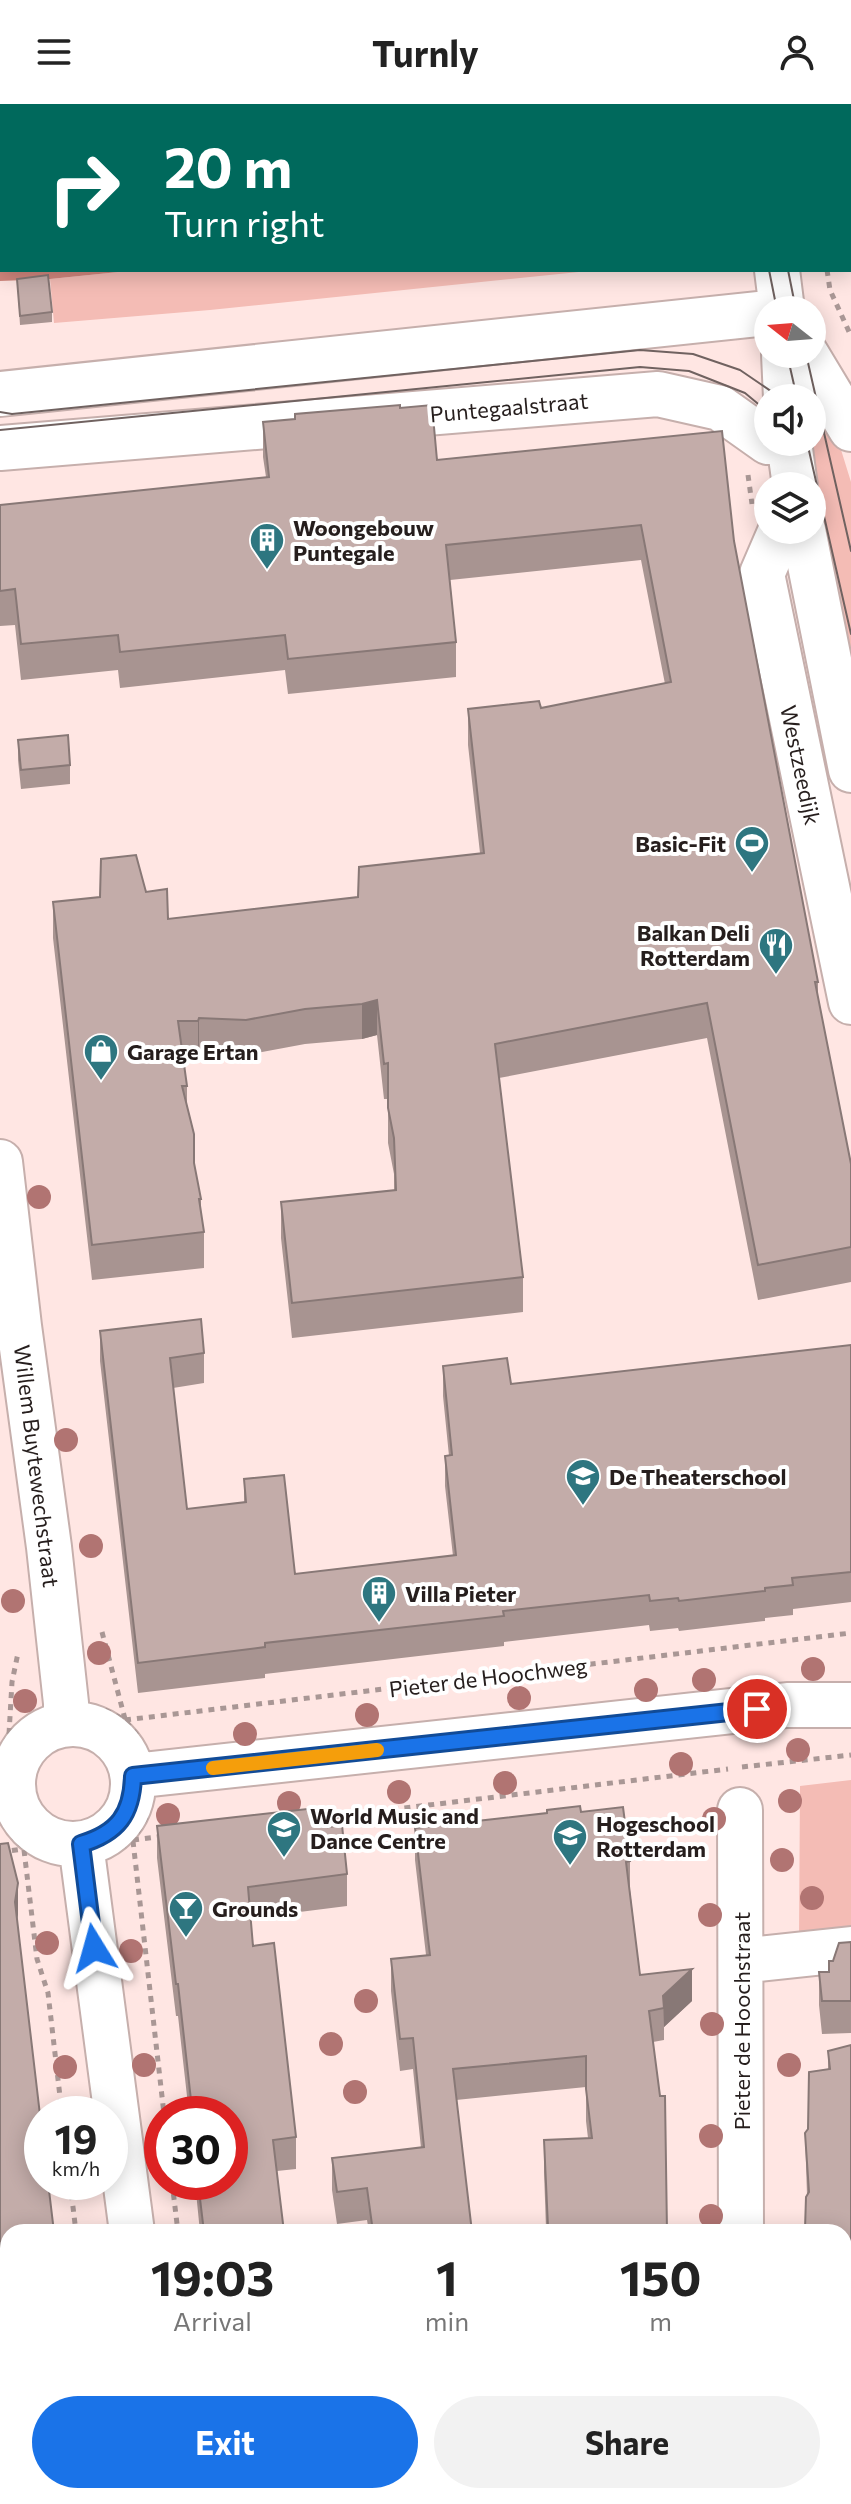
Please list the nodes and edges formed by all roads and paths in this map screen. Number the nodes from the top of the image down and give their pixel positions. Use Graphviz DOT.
graph roads {
  1 [pos="777,272"];
  2 [pos="827,272"];
  3 [pos="780,296"];
  4 [pos="754,314"];
  5 [pos="851,336"];
  6 [pos="814,368"];
  7 [pos="0,394"];
  8 [pos="851,429"];
  9 [pos="0,448"];
  10 [pos="784,461"];
  11 [pos="775,544"];
  12 [pos="806,544"];
  13 [pos="851,770"];
  14 [pos="851,1002"];
  15 [pos="0,1162"];
  16 [pos="851,1633"];
  17 [pos="851,1687"];
  18 [pos="787,1705"];
  19 [pos="851,1705"];
  20 [pos="125,1720"];
  21 [pos="66,1723"];
  22 [pos="0,1737"];
  23 [pos="851,1755"];
  24 [pos="133,1776"];
  25 [pos="3,1787"];
  26 [pos="740,1810"];
  27 [pos="320,1818"];
  28 [pos="164,1836"];
  29 [pos="81,1844"];
  30 [pos="24,1849"];
  31 [pos="0,1852"];
  32 [pos="851,1949"];
  33 [pos="741,1961"];
  34 [pos="60,2096"];
  35 [pos="162,2096"];
  36 [pos="72,2200"];
  37 [pos="174,2200"];
  38 [pos="75,2224"];
  39 [pos="131,2224"];
  40 [pos="177,2224"];
  41 [pos="741,2224"];
  1 -- 3 [label="street"];
  2 -- 5 [label="path"];
  4 -- 7 [label="street"];
  6 -- 8 [label="street"];
  9 -- 10 [label="street, Puntegaalstraat"];
  11 -- 14 [label="street, Westzeedijk"];
  12 -- 13 [label="street"];
  15 -- 21 [label="street, Willem Buytewechstraat"];
  16 -- 20 [label="path, Pieter de Hoochweg"];
  17 -- 18 [label="street"];
  18 -- 19 [label="street"];
  18 -- 24 [label="street"];
  21 -- 24 [label="street"];
  21 -- 25 [label="street"];
  22 -- 25 [label="path"];
  23 -- 27 [label="path"];
  24 -- 29 [label="street"];
  25 -- 29 [label="street"];
  25 -- 30 [label="path"];
  26 -- 33 [label="street, Pieter de Hoochstraat"];
  28 -- 35 [label="path"];
  29 -- 39 [label="street"];
  30 -- 31 [label="path"];
  30 -- 34 [label="path"];
  32 -- 33 [label="street"];
  33 -- 41 [label="street, Pieter de Hoochstraat"];
  36 -- 38 [label="path"];
  37 -- 40 [label="path"];
}
